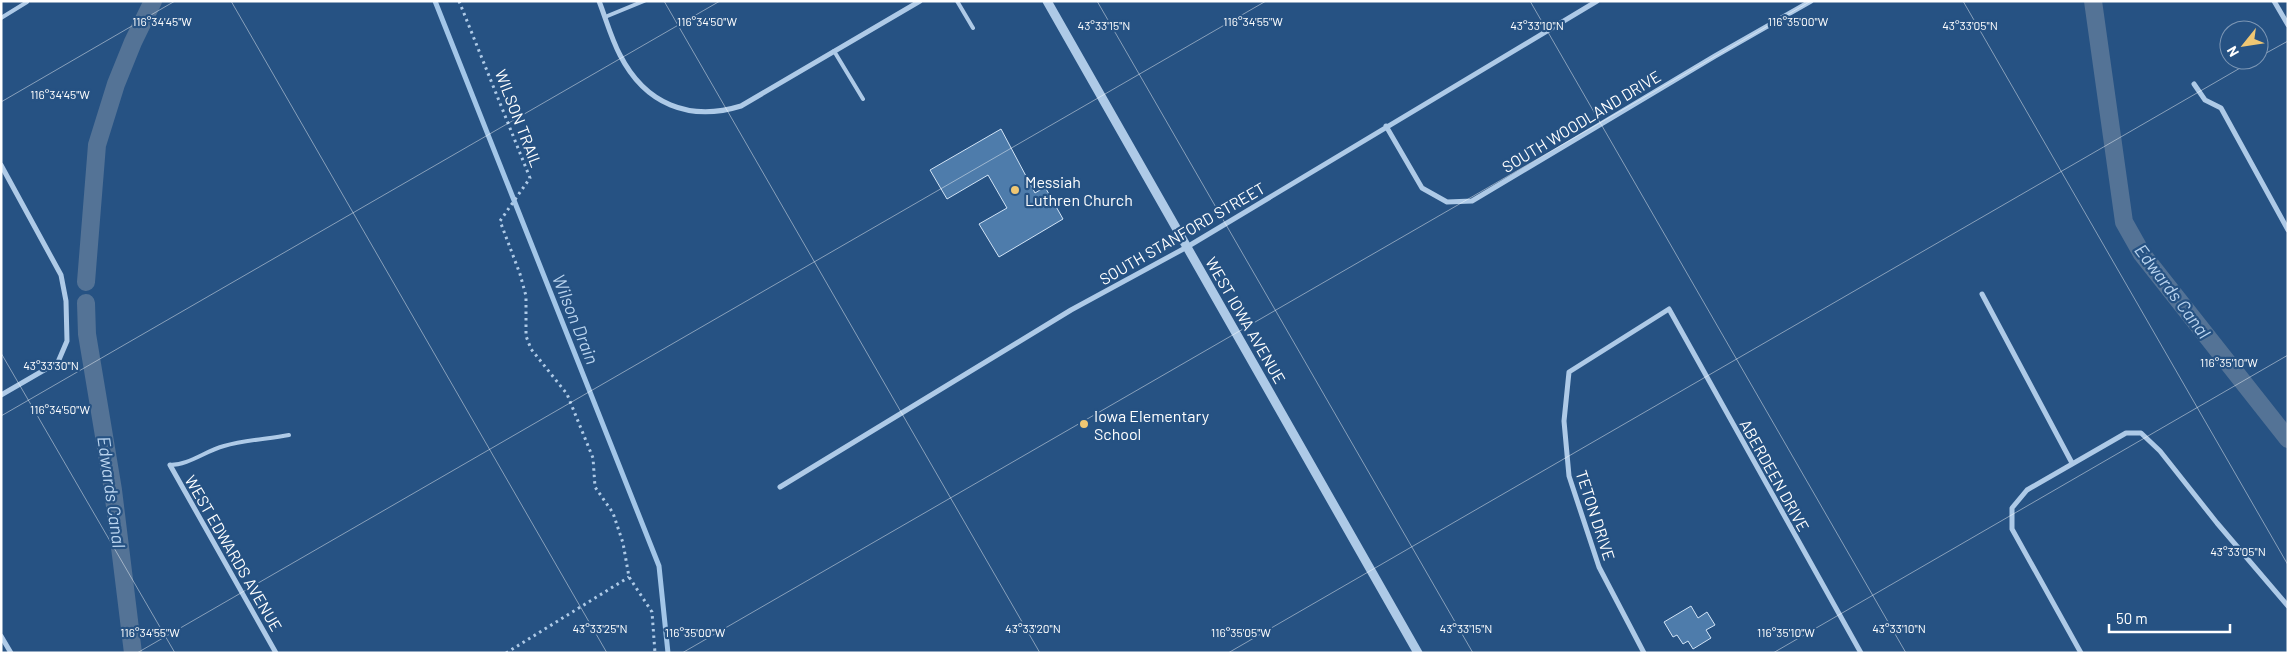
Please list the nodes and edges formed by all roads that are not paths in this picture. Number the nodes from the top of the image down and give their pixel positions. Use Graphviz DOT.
graph roads {
  1 [pos="599,1"];
  2 [pos="644,1"];
  3 [pos="920,1"];
  4 [pos="957,1"];
  5 [pos="1047,1"];
  6 [pos="1597,1"];
  7 [pos="1812,1"];
  8 [pos="2274,1"];
  9 [pos="27,2"];
  10 [pos="605,17"];
  11 [pos="1,18"];
  12 [pos="2288,25"];
  13 [pos="973,28"];
  14 [pos="834,51"];
  15 [pos="2194,84"];
  16 [pos="863,99"];
  17 [pos="1386,126"];
  18 [pos="1,165"];
  19 [pos="2288,230"];
  20 [pos="1187,247"];
  21 [pos="1982,294"];
  22 [pos="1668,309"];
  23 [pos="1,395"];
  24 [pos="290,436"];
  25 [pos="2072,463"];
  26 [pos="170,465"];
  27 [pos="780,487"];
  28 [pos="2288,606"];
  29 [pos="1,636"];
  30 [pos="11,653"];
  31 [pos="276,653"];
  32 [pos="1418,653"];
  33 [pos="1644,653"];
  34 [pos="1861,653"];
  35 [pos="2081,653"];
  1 -- 10 [label="street"];
  2 -- 10 [label="lane"];
  3 -- 14 [label="street"];
  4 -- 13 [label="lane"];
  5 -- 20 [label="street, WEST IOWA AVENUE"];
  6 -- 17 [label="street, SOUTH STANFORD STREET"];
  7 -- 17 [label="street, SOUTH WOODLAND DRIVE"];
  8 -- 12 [label="street"];
  9 -- 11 [label="lane"];
  10 -- 14 [label="street"];
  14 -- 16 [label="lane"];
  15 -- 19 [label="street"];
  17 -- 20 [label="street, SOUTH STANFORD STREET"];
  18 -- 23 [label="street"];
  20 -- 27 [label="street, SOUTH STANFORD STREET"];
  20 -- 32 [label="street, WEST IOWA AVENUE"];
  21 -- 25 [label="street"];
  22 -- 33 [label="street, TETON DRIVE"];
  22 -- 34 [label="street, ABERDEEN DRIVE"];
  24 -- 26 [label="lane"];
  25 -- 28 [label="street"];
  25 -- 35 [label="street"];
  26 -- 31 [label="street, WEST EDWARDS AVENUE"];
  29 -- 30 [label="street"];
}
